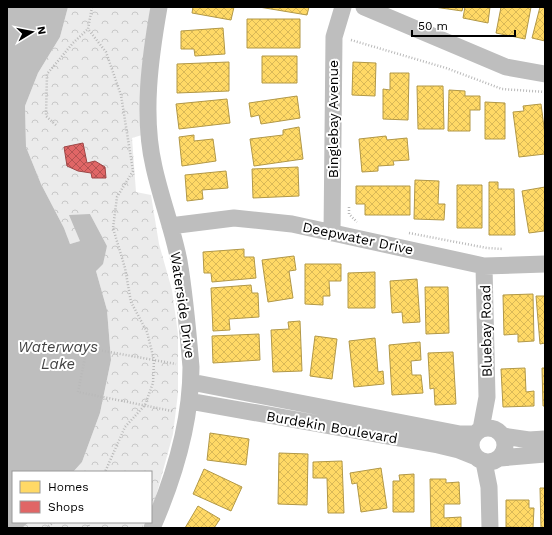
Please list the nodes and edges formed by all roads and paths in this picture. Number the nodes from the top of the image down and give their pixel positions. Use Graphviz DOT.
graph roads {
  1 [pos="92,7"];
  2 [pos="159,7"];
  3 [pos="343,7"];
  4 [pos="364,7"];
  5 [pos="88,29"];
  6 [pos="349,45"];
  7 [pos="545,74"];
  8 [pos="545,92"];
  9 [pos="56,125"];
  10 [pos="348,199"];
  11 [pos="364,223"];
  12 [pos="170,226"];
  13 [pos="402,231"];
  14 [pos="332,233"];
  15 [pos="507,249"];
  16 [pos="545,264"];
  17 [pos="484,266"];
  18 [pos="154,360"];
  19 [pos="191,375"];
  20 [pos="145,405"];
  21 [pos="188,407"];
  22 [pos="488,432"];
  23 [pos="545,439"];
  24 [pos="545,454"];
  25 [pos="488,459"];
  26 [pos="105,471"];
  27 [pos="152,528"];
  28 [pos="490,528"];
  1 -- 5 [label="path"];
  2 -- 12 [label="street, Waterside Drive"];
  3 -- 14 [label="street, Binglebay Avenue"];
  4 -- 7 [label="street"];
  5 -- 9 [label="path"];
  5 -- 18 [label="path"];
  6 -- 8 [label="path"];
  10 -- 11 [label="path"];
  12 -- 14 [label="street, Deepwater Drive"];
  12 -- 19 [label="street, Waterside Drive"];
  13 -- 15 [label="path"];
  14 -- 17 [label="street, Deepwater Drive"];
  16 -- 17 [label="street, Deepwater Drive"];
  17 -- 22 [label="street, Bluebay Road"];
  18 -- 19 [label="path"];
  18 -- 20 [label="path"];
  18 -- 20 [label="path"];
  19 -- 21 [label="street, Waterside Drive"];
  19 -- 22 [label="street, Burdekin Boulevard"];
  20 -- 21 [label="path"];
  20 -- 26 [label="path"];
  21 -- 25 [label="street, Burdekin Boulevard"];
  21 -- 27 [label="street, Waterside Drive"];
  22 -- 23 [label="street, Burdekin Boulevard"];
  22 -- 25 [label="street"];
  22 -- 25 [label="street"];
  24 -- 25 [label="street, Burdekin Boulevard"];
  25 -- 28 [label="street"];
}
